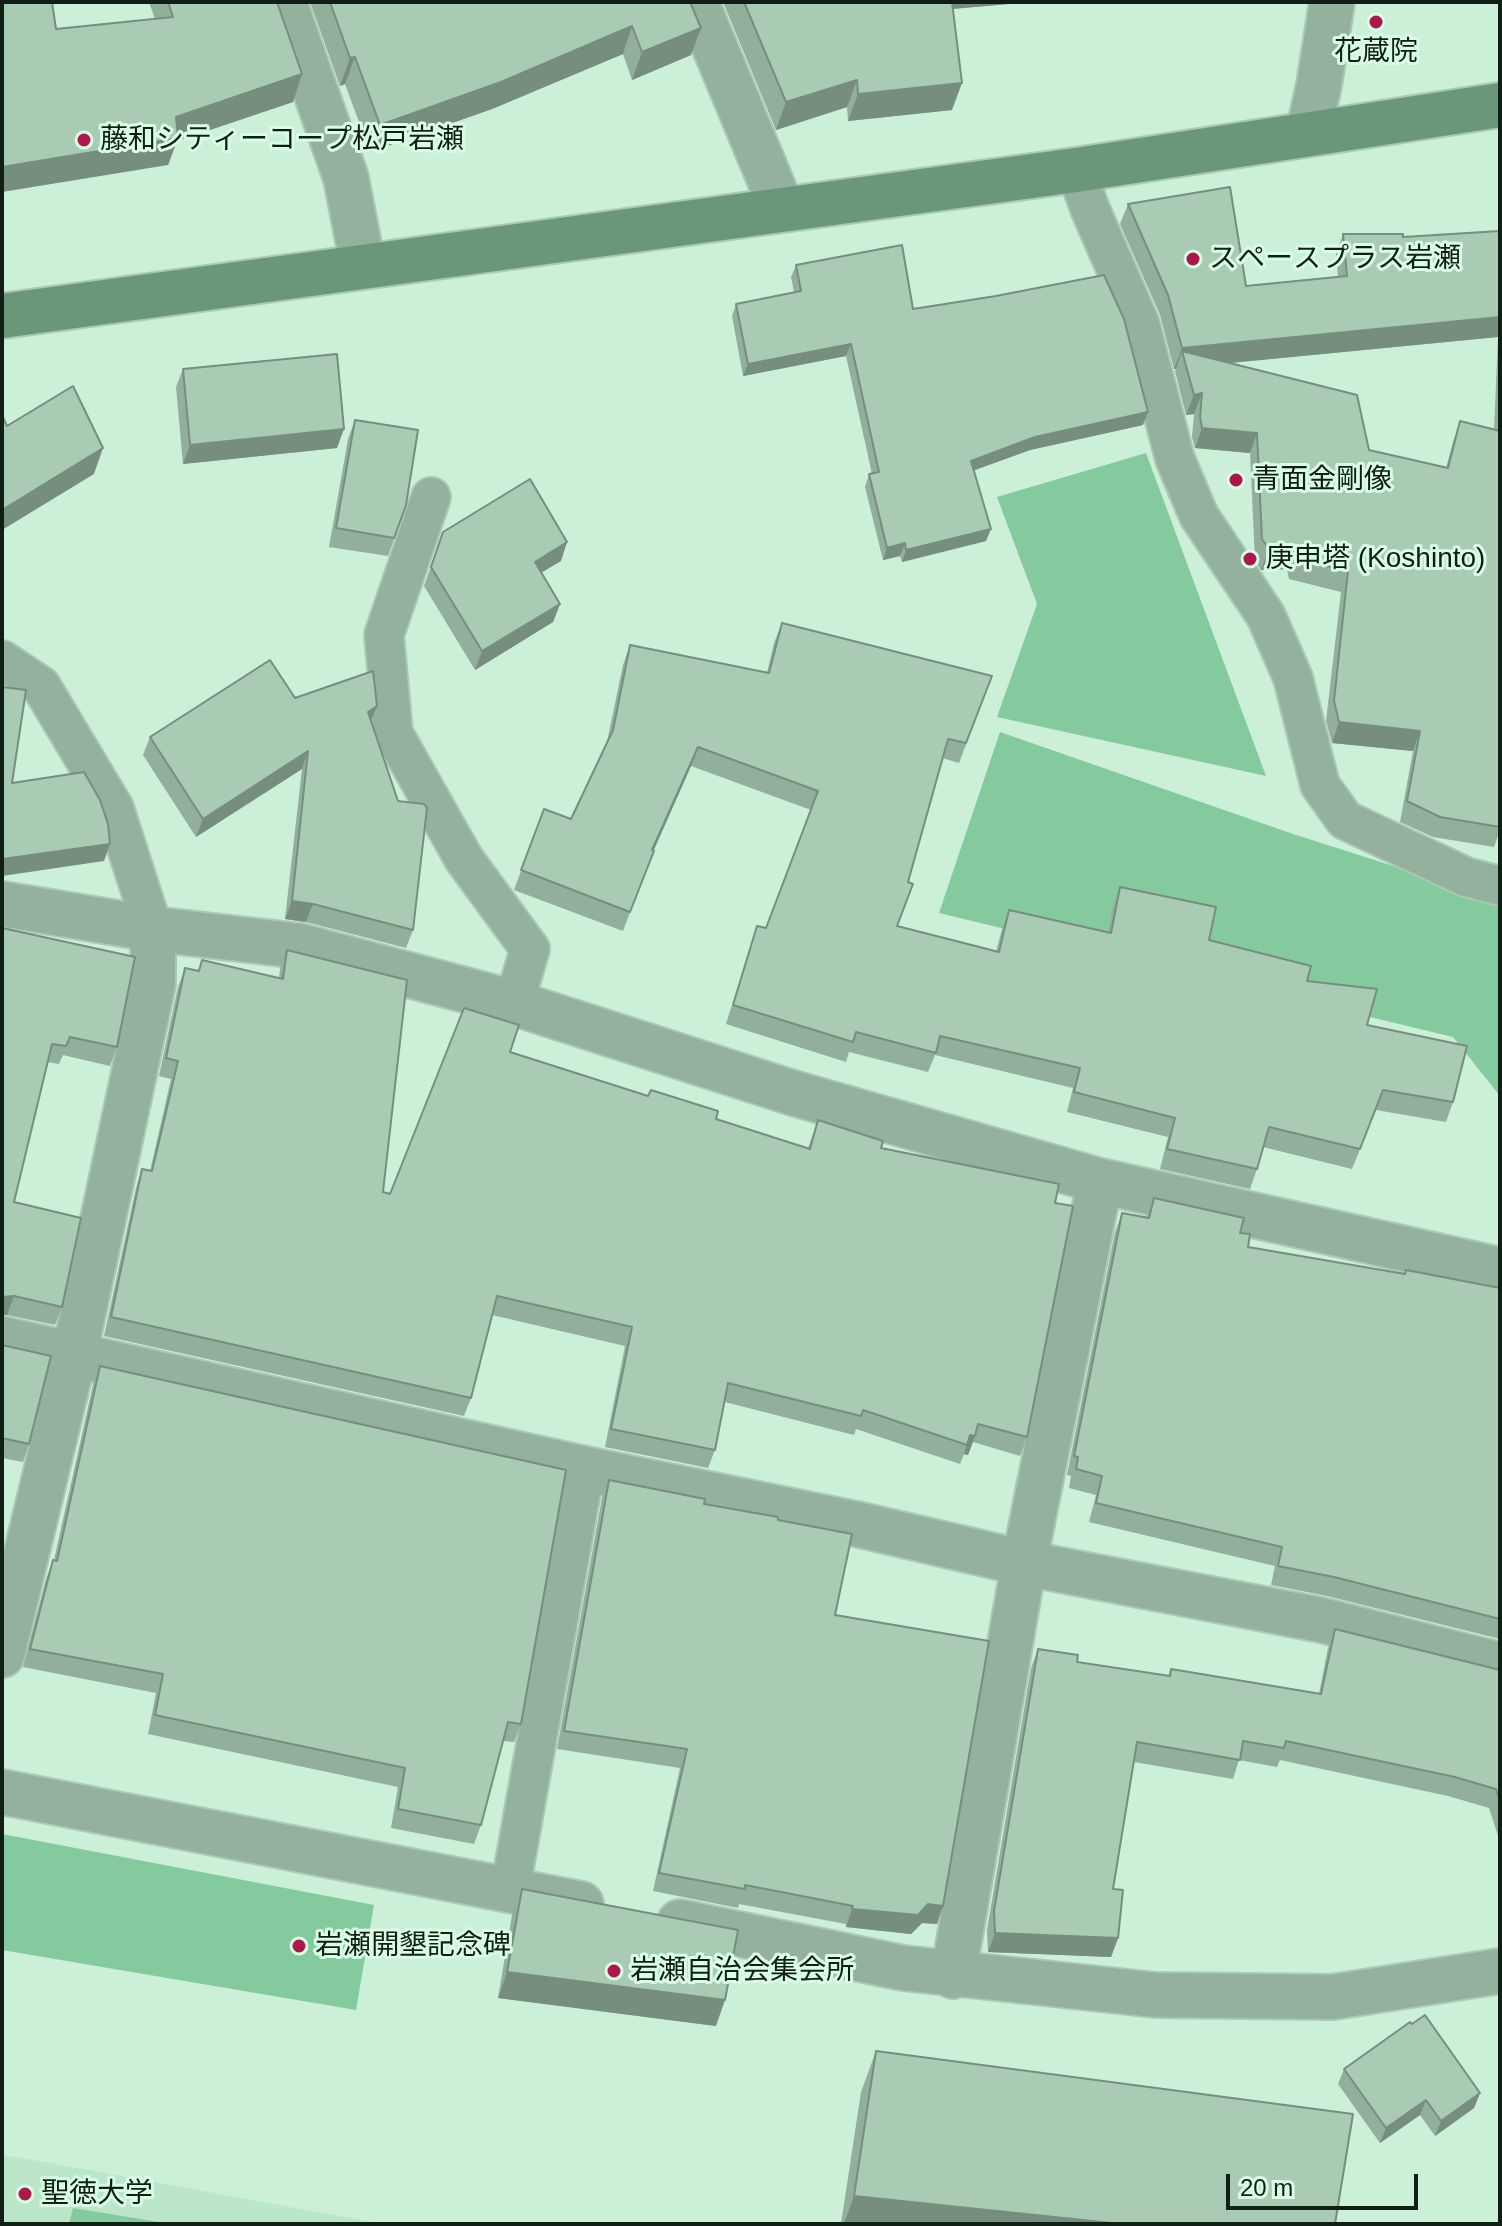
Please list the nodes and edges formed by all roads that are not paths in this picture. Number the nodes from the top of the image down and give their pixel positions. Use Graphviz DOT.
graph roads {
  1 [pos="284,2"];
  2 [pos="696,2"];
  3 [pos="1332,2"];
  4 [pos="1500,105"];
  5 [pos="1308,134"];
  6 [pos="1076,170"];
  7 [pos="782,209"];
  8 [pos="363,266"];
  9 [pos="2,316"];
  10 [pos="431,497"];
  11 [pos="2,660"];
  12 [pos="1500,886"];
  13 [pos="2,904"];
  14 [pos="153,929"];
  15 [pos="514,1003"];
  16 [pos="1100,1181"];
  17 [pos="1500,1270"];
  18 [pos="2,1339"];
  19 [pos="74,1356"];
  20 [pos="585,1469"];
  21 [pos="1024,1563"];
  22 [pos="2,1655"];
  23 [pos="1500,1665"];
  24 [pos="2,1792"];
  25 [pos="510,1890"];
  26 [pos="1500,1971"];
  27 [pos="953,1976"];
  1 -- 8 [label="street"];
  2 -- 7 [label="street"];
  3 -- 5 [label="street"];
  4 -- 5 [label="street"];
  5 -- 6 [label="street"];
  6 -- 7 [label="street"];
  6 -- 12 [label="lane"];
  7 -- 8 [label="street"];
  8 -- 9 [label="street"];
  10 -- 15 [label="lane"];
  11 -- 14 [label="lane"];
  13 -- 14 [label="street"];
  14 -- 15 [label="street"];
  14 -- 19 [label="street"];
  15 -- 16 [label="street"];
  16 -- 17 [label="street"];
  16 -- 21 [label="street"];
  18 -- 19 [label="street"];
  19 -- 20 [label="street"];
  19 -- 22 [label="street"];
  20 -- 21 [label="street"];
  20 -- 25 [label="lane"];
  21 -- 23 [label="street"];
  21 -- 27 [label="street"];
  24 -- 25 [label="street"];
  25 -- 27 [label="street"];
  26 -- 27 [label="street"];
}
